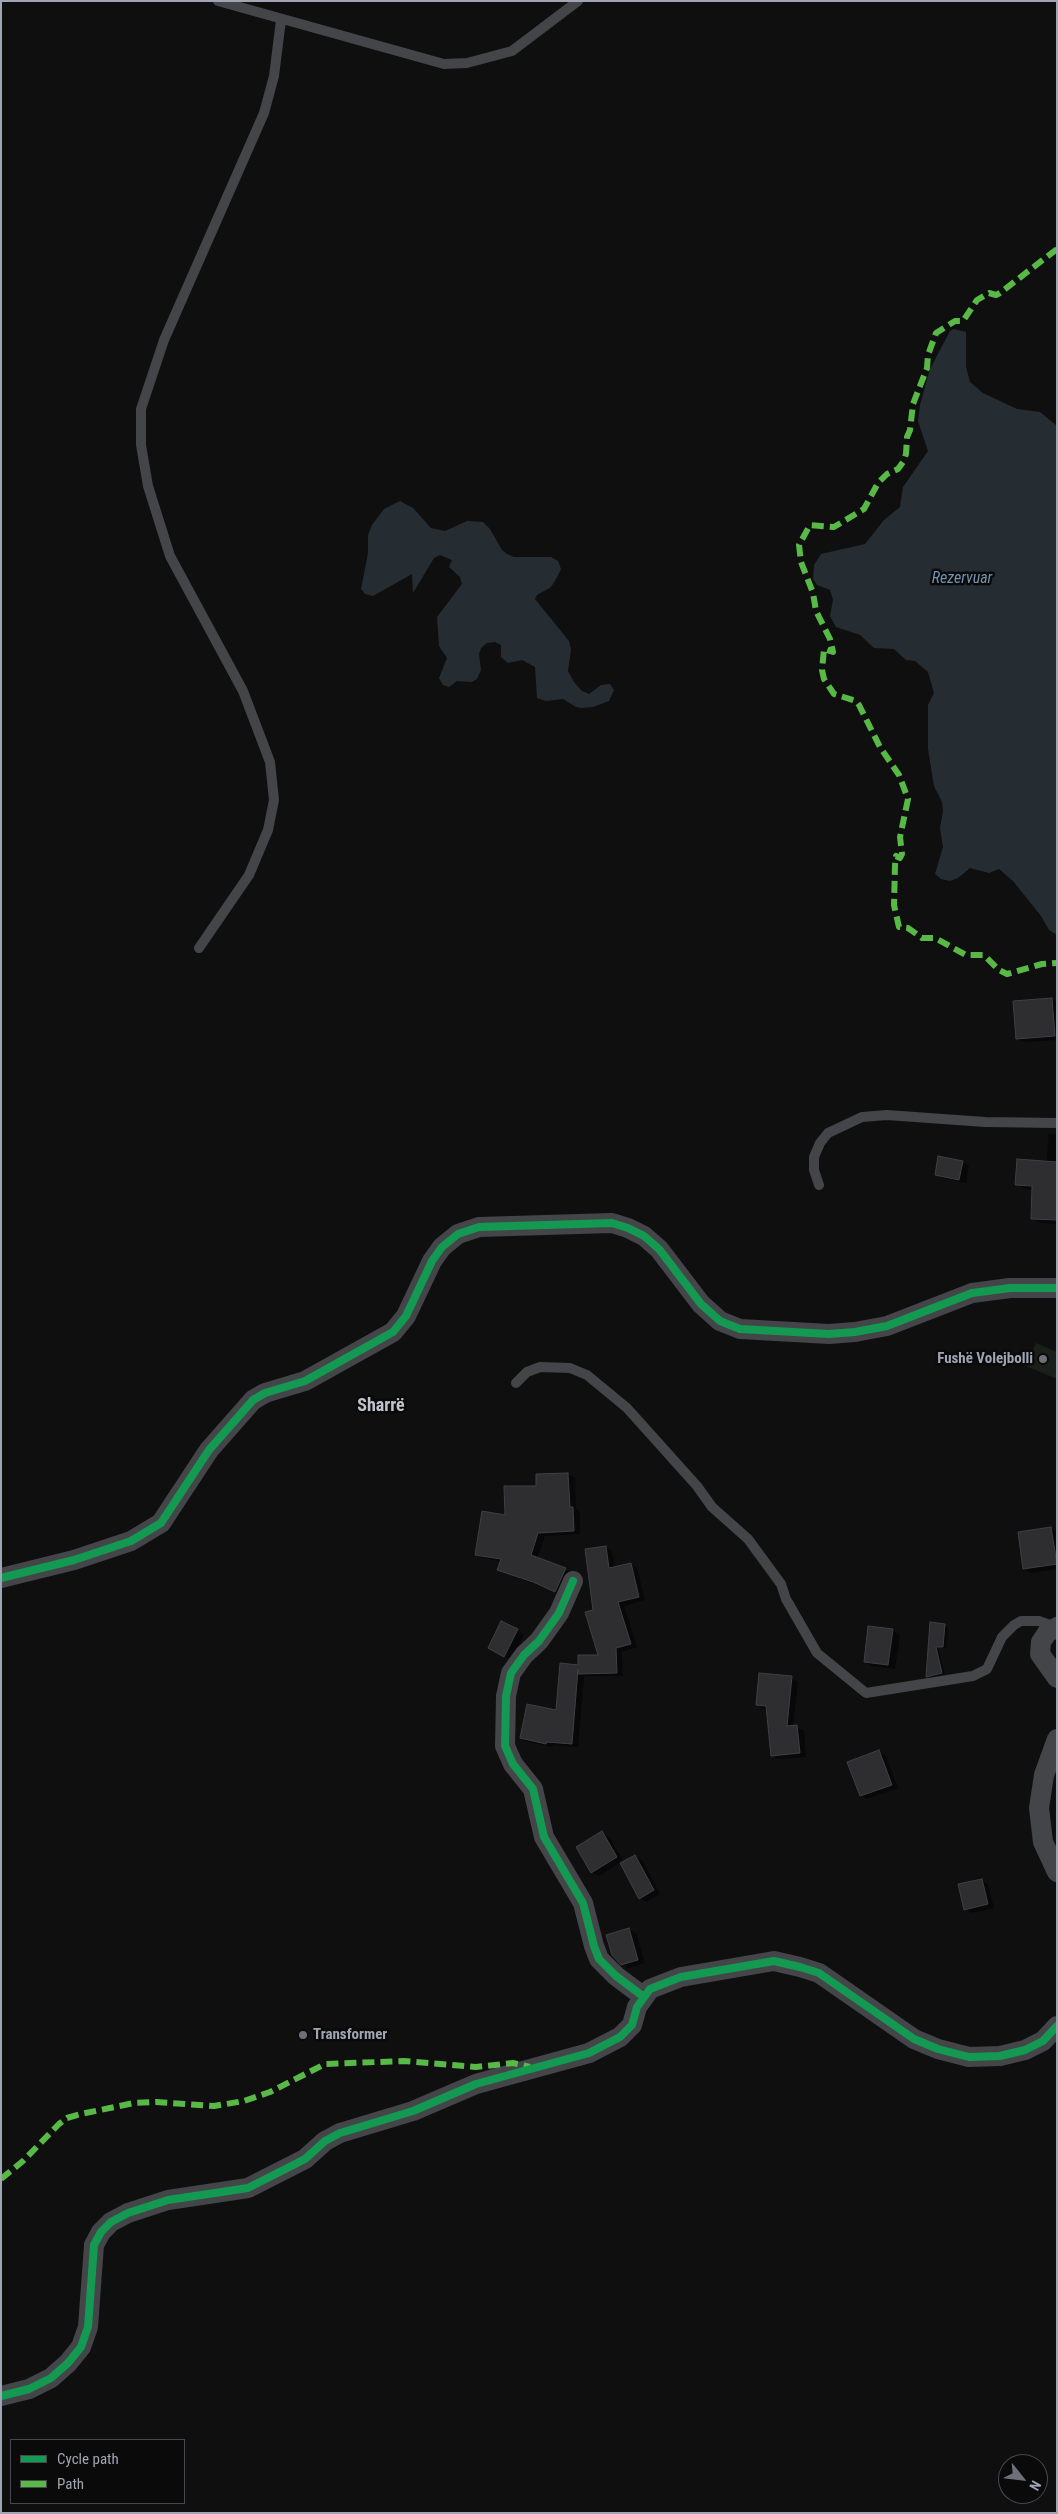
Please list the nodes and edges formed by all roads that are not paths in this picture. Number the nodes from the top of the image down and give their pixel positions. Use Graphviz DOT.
graph roads {
  1 [pos="218,1"];
  2 [pos="578,1"];
  3 [pos="281,20"];
  4 [pos="198,948"];
  5 [pos="1057,1124"];
  6 [pos="819,1185"];
  7 [pos="1057,1288"];
  8 [pos="516,1383"];
  9 [pos="1,1578"];
  10 [pos="573,1581"];
  11 [pos="1056,1627"];
  12 [pos="1057,1678"];
  13 [pos="1057,1740"];
  14 [pos="1056,1864"];
  15 [pos="644,1997"];
  16 [pos="1057,2026"];
  17 [pos="1,2396"];
  1 -- 3 [label="lane"];
  2 -- 3 [label="lane"];
  3 -- 4 [label="lane"];
  5 -- 6 [label="lane"];
  7 -- 9 [label="street"];
  8 -- 11 [label="lane"];
  10 -- 15 [label="street"];
  11 -- 12 [label="street"];
  13 -- 14 [label="street"];
  15 -- 16 [label="street"];
  15 -- 17 [label="street"];
}
